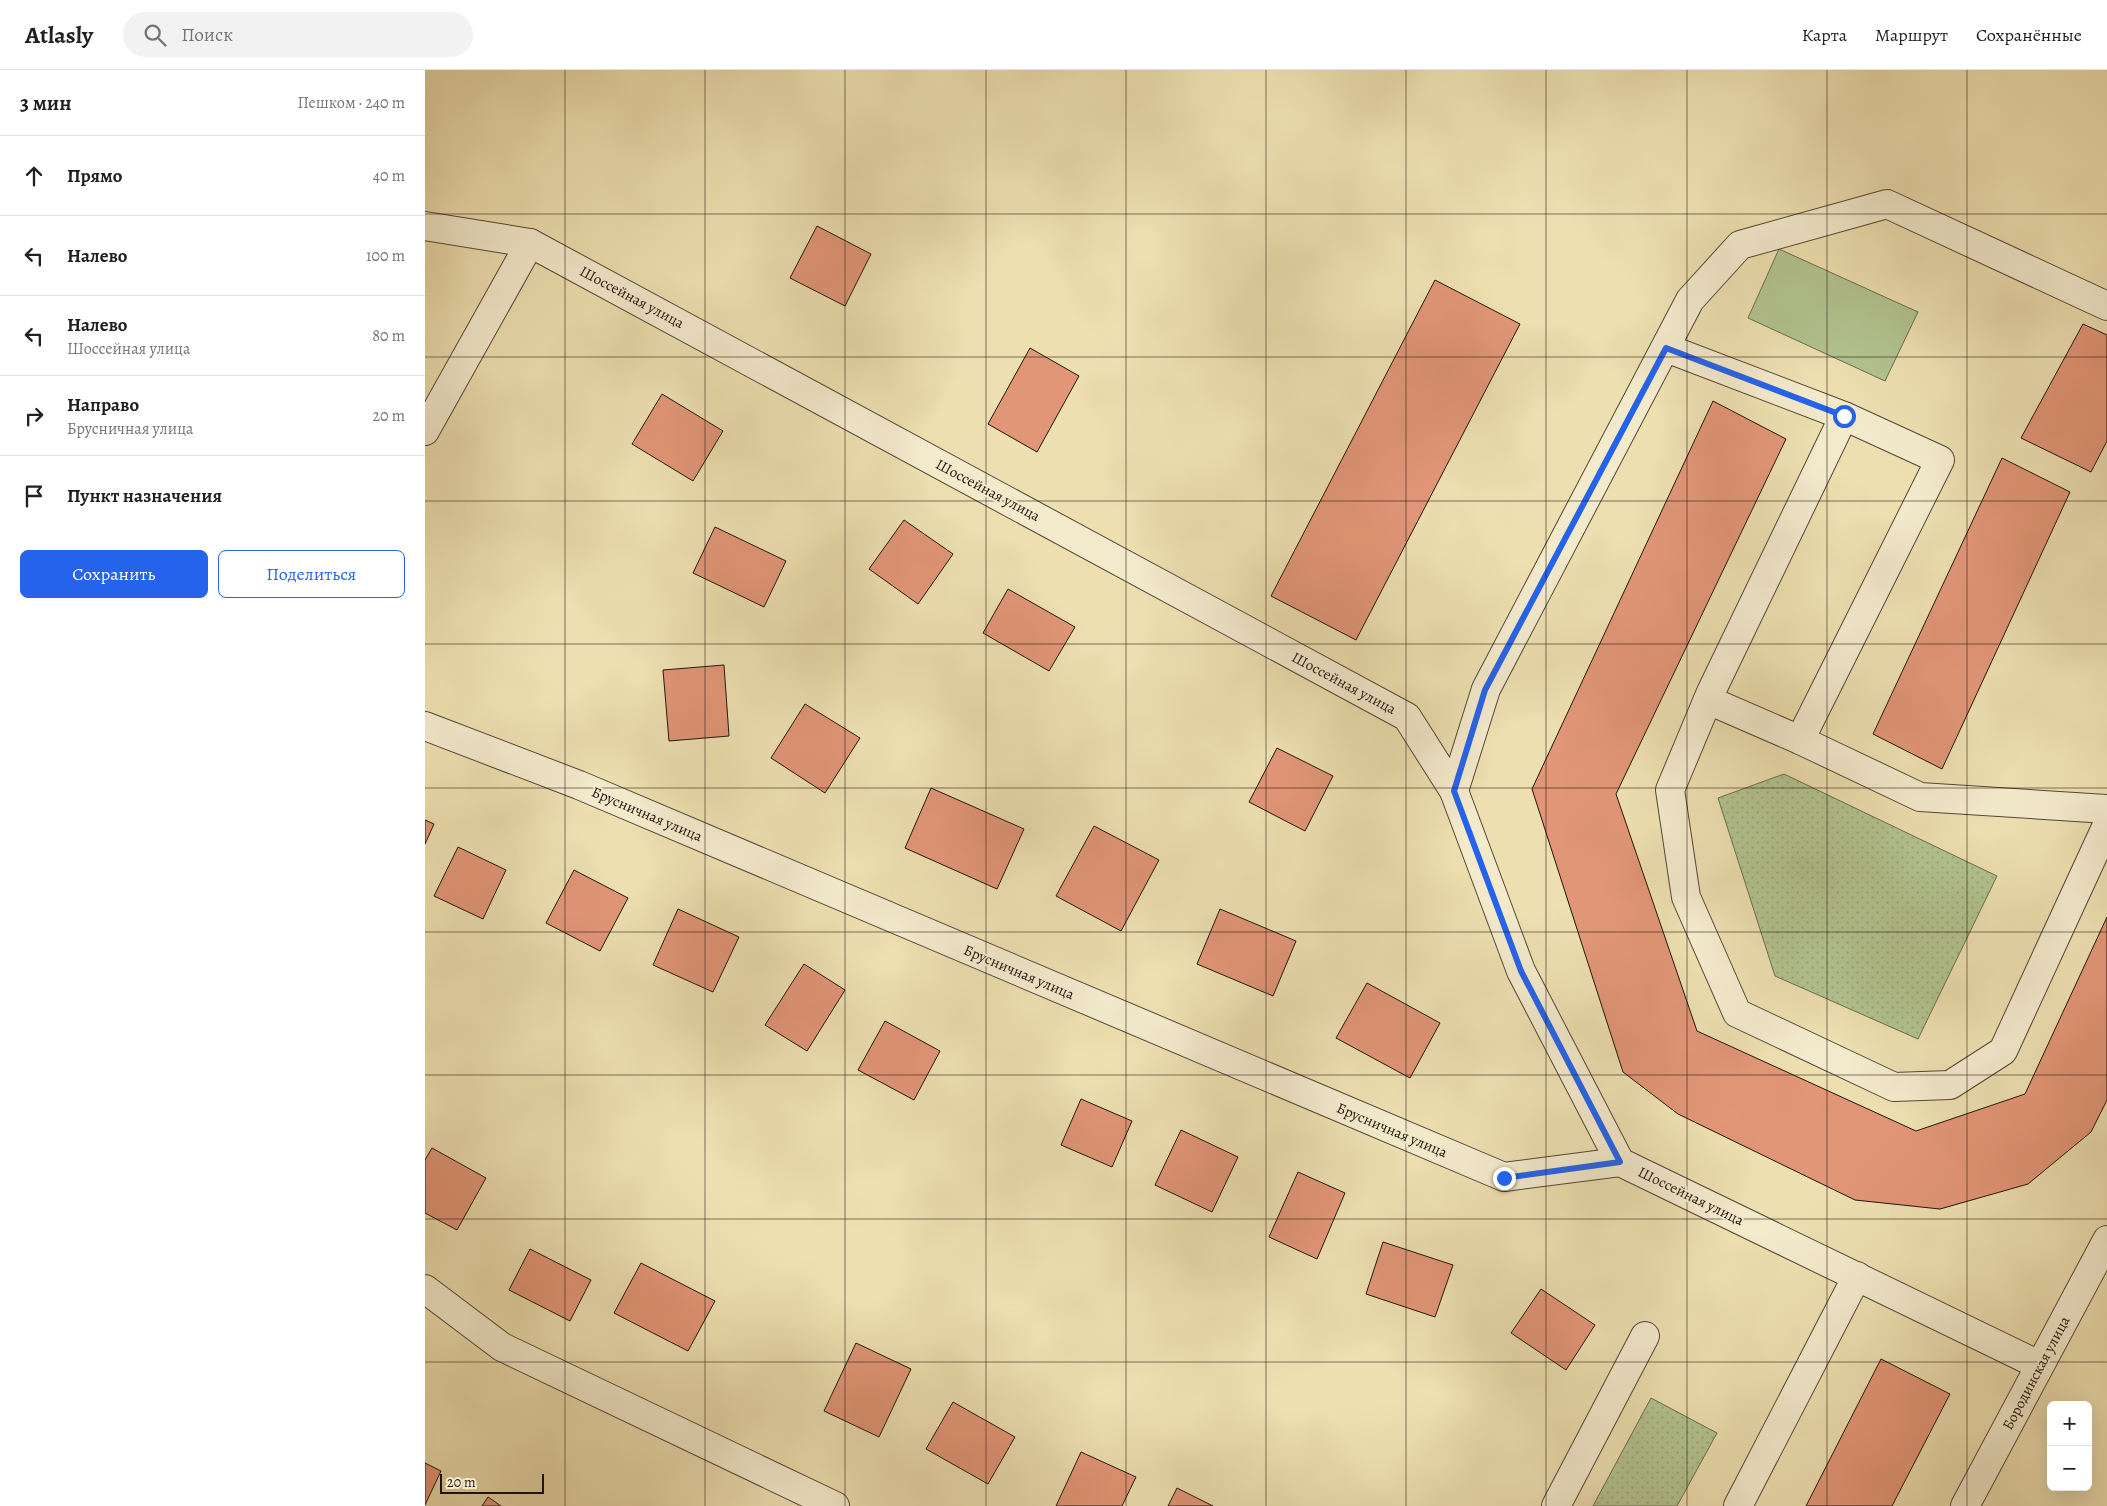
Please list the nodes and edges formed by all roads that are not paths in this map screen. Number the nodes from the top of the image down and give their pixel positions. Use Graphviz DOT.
graph roads {
  1 [pos="425,226"];
  2 [pos="530,242"];
  3 [pos="2107,306"];
  4 [pos="1666,348"];
  5 [pos="1844,416"];
  6 [pos="425,431"];
  7 [pos="1708,700"];
  8 [pos="425,726"];
  9 [pos="1800,740"];
  10 [pos="1454,791"];
  11 [pos="2107,809"];
  12 [pos="2107,825"];
  13 [pos="1620,1162"];
  14 [pos="2107,1240"];
  15 [pos="1857,1276"];
  16 [pos="425,1289"];
  17 [pos="1645,1336"];
  18 [pos="2039,1365"];
  19 [pos="835,1506"];
  20 [pos="1557,1506"];
  21 [pos="1738,1506"];
  22 [pos="1965,1506"];
  1 -- 2 [label="street, Шоссейная улица"];
  2 -- 6 [label="street"];
  2 -- 10 [label="street, Шоссейная улица"];
  3 -- 4 [label="street"];
  4 -- 5 [label="street"];
  4 -- 10 [label="street"];
  5 -- 7 [label="street"];
  5 -- 9 [label="street"];
  7 -- 9 [label="street"];
  7 -- 12 [label="street"];
  8 -- 13 [label="street, Брусничная улица"];
  9 -- 11 [label="street"];
  10 -- 13 [label="street, Шоссейная улица"];
  13 -- 15 [label="street, Шоссейная улица"];
  14 -- 18 [label="street, Бородинская улица"];
  15 -- 18 [label="street, Шоссейная улица"];
  15 -- 21 [label="street"];
  16 -- 19 [label="street"];
  17 -- 20 [label="street"];
  18 -- 22 [label="street, Бородинская улица"];
}
